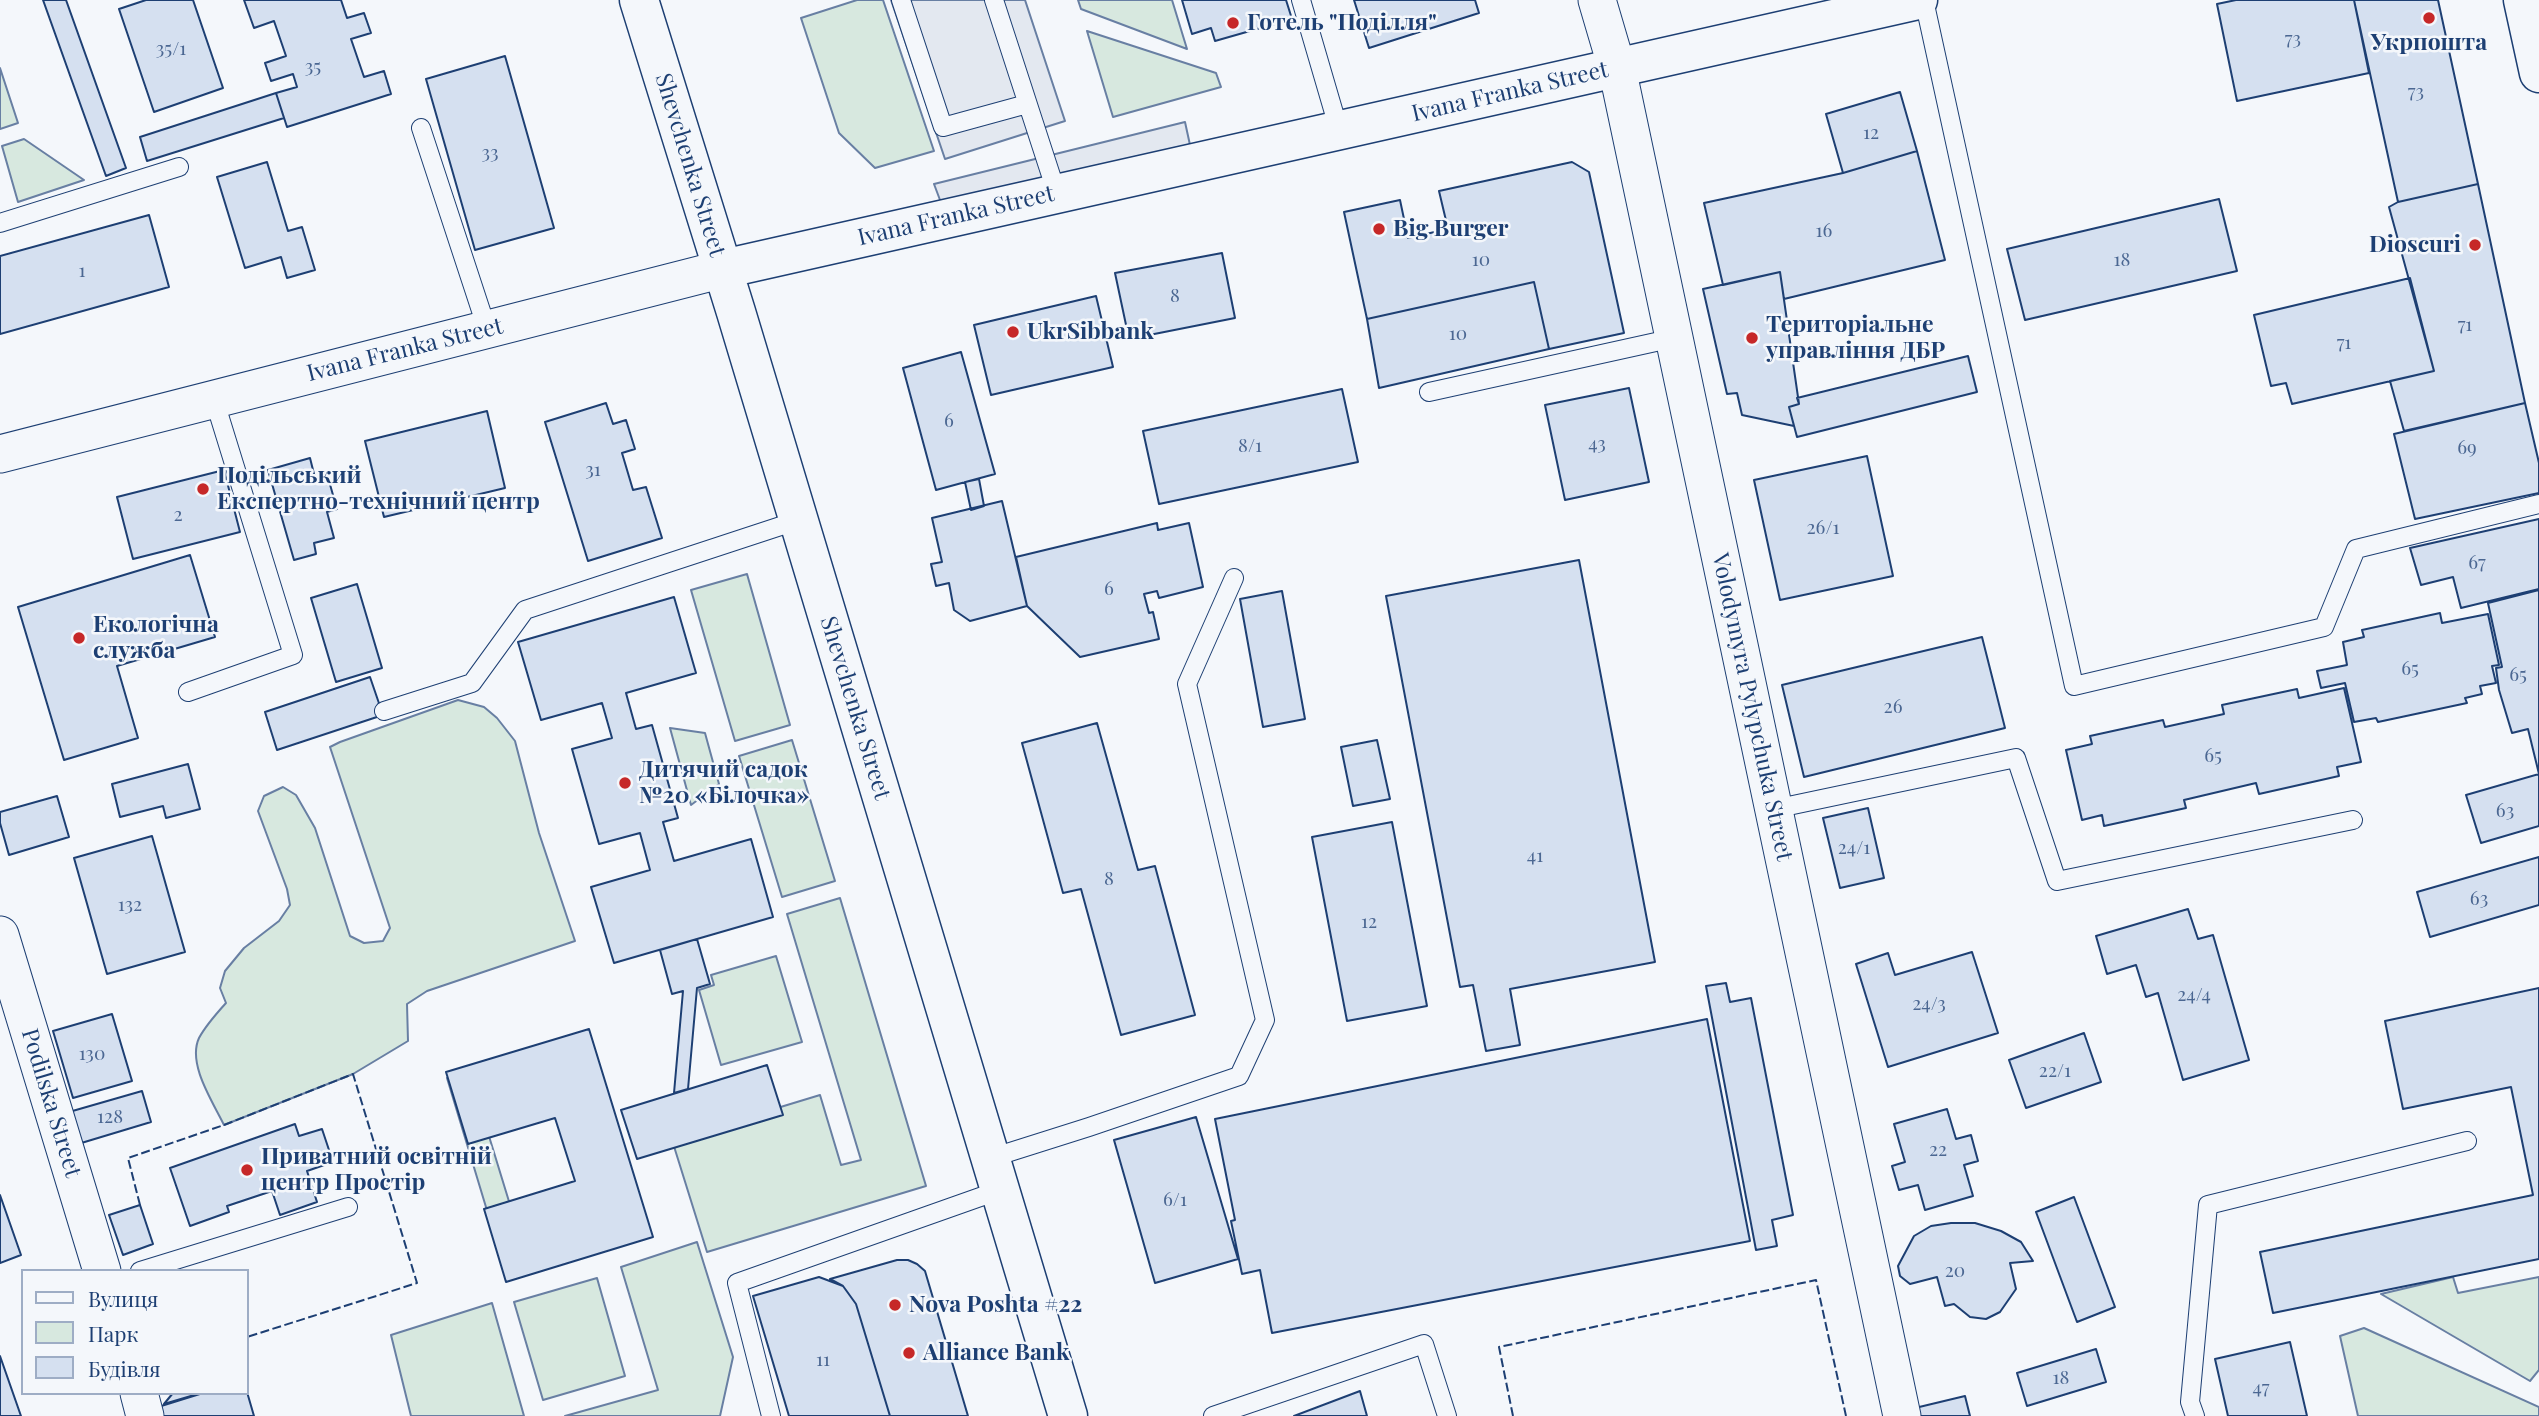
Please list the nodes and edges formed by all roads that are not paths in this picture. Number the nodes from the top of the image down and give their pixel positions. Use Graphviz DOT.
graph roads {
  1 [pos="639,0"];
  2 [pos="901,0"];
  3 [pos="994,0"];
  4 [pos="1301,0"];
  5 [pos="1597,0"];
  6 [pos="1918,0"];
  7 [pos="1924,0"];
  8 [pos="2523,0"];
  9 [pos="1617,68"];
  10 [pos="2539,73"];
  11 [pos="1027,104"];
  12 [pos="421,128"];
  13 [pos="1339,130"];
  14 [pos="178,167"];
  15 [pos="1057,194"];
  16 [pos="0,223"];
  17 [pos="723,269"];
  18 [pos="487,329"];
  19 [pos="1674,338"];
  20 [pos="1429,392"];
  21 [pos="214,399"];
  22 [pos="0,454"];
  23 [pos="2539,504"];
  24 [pos="799,520"];
  25 [pos="1234,578"];
  26 [pos="188,692"];
  27 [pos="384,711"];
  28 [pos="1774,809"];
  29 [pos="2353,820"];
  30 [pos="2,951"];
  31 [pos="2467,1141"];
  32 [pos="995,1174"];
  33 [pos="348,1208"];
  34 [pos="101,1269"];
  35 [pos="147,1269"];
  36 [pos="140,1395"];
  37 [pos="145,1416"];
  38 [pos="771,1416"];
  39 [pos="1068,1416"];
  40 [pos="1213,1416"];
  41 [pos="1447,1416"];
  42 [pos="1902,1416"];
  43 [pos="2195,1416"];
  1 -- 17 [label="main road, Shevchenka Street"];
  2 -- 11 [label="lane"];
  3 -- 11 [label="lane"];
  4 -- 13 [label="lane"];
  5 -- 9 [label="street, Volodymyra Pylypchuka Street"];
  6 -- 9 [label="main road, Ivana Franka Street"];
  7 -- 23 [label="lane"];
  8 -- 10 [label="main road"];
  9 -- 13 [label="main road, Ivana Franka Street"];
  9 -- 19 [label="street, Volodymyra Pylypchuka Street"];
  11 -- 15 [label="lane"];
  12 -- 18 [label="lane"];
  13 -- 15 [label="main road, Ivana Franka Street"];
  14 -- 16 [label="lane"];
  15 -- 17 [label="main road, Ivana Franka Street"];
  17 -- 18 [label="street, Ivana Franka Street"];
  17 -- 24 [label="main road, Shevchenka Street"];
  18 -- 21 [label="street, Ivana Franka Street"];
  19 -- 20 [label="lane"];
  19 -- 28 [label="street, Volodymyra Pylypchuka Street"];
  21 -- 22 [label="street, Ivana Franka Street"];
  21 -- 26 [label="lane"];
  24 -- 27 [label="lane"];
  24 -- 32 [label="main road, Shevchenka Street"];
  25 -- 32 [label="lane"];
  28 -- 29 [label="lane"];
  28 -- 42 [label="street, Volodymyra Pylypchuka Street"];
  30 -- 34 [label="street, Podilska Street"];
  31 -- 43 [label="lane"];
  32 -- 38 [label="lane"];
  32 -- 39 [label="main road, Shevchenka Street"];
  33 -- 35 [label="lane"];
  36 -- 37 [label="street"];
  40 -- 41 [label="lane"];
}
